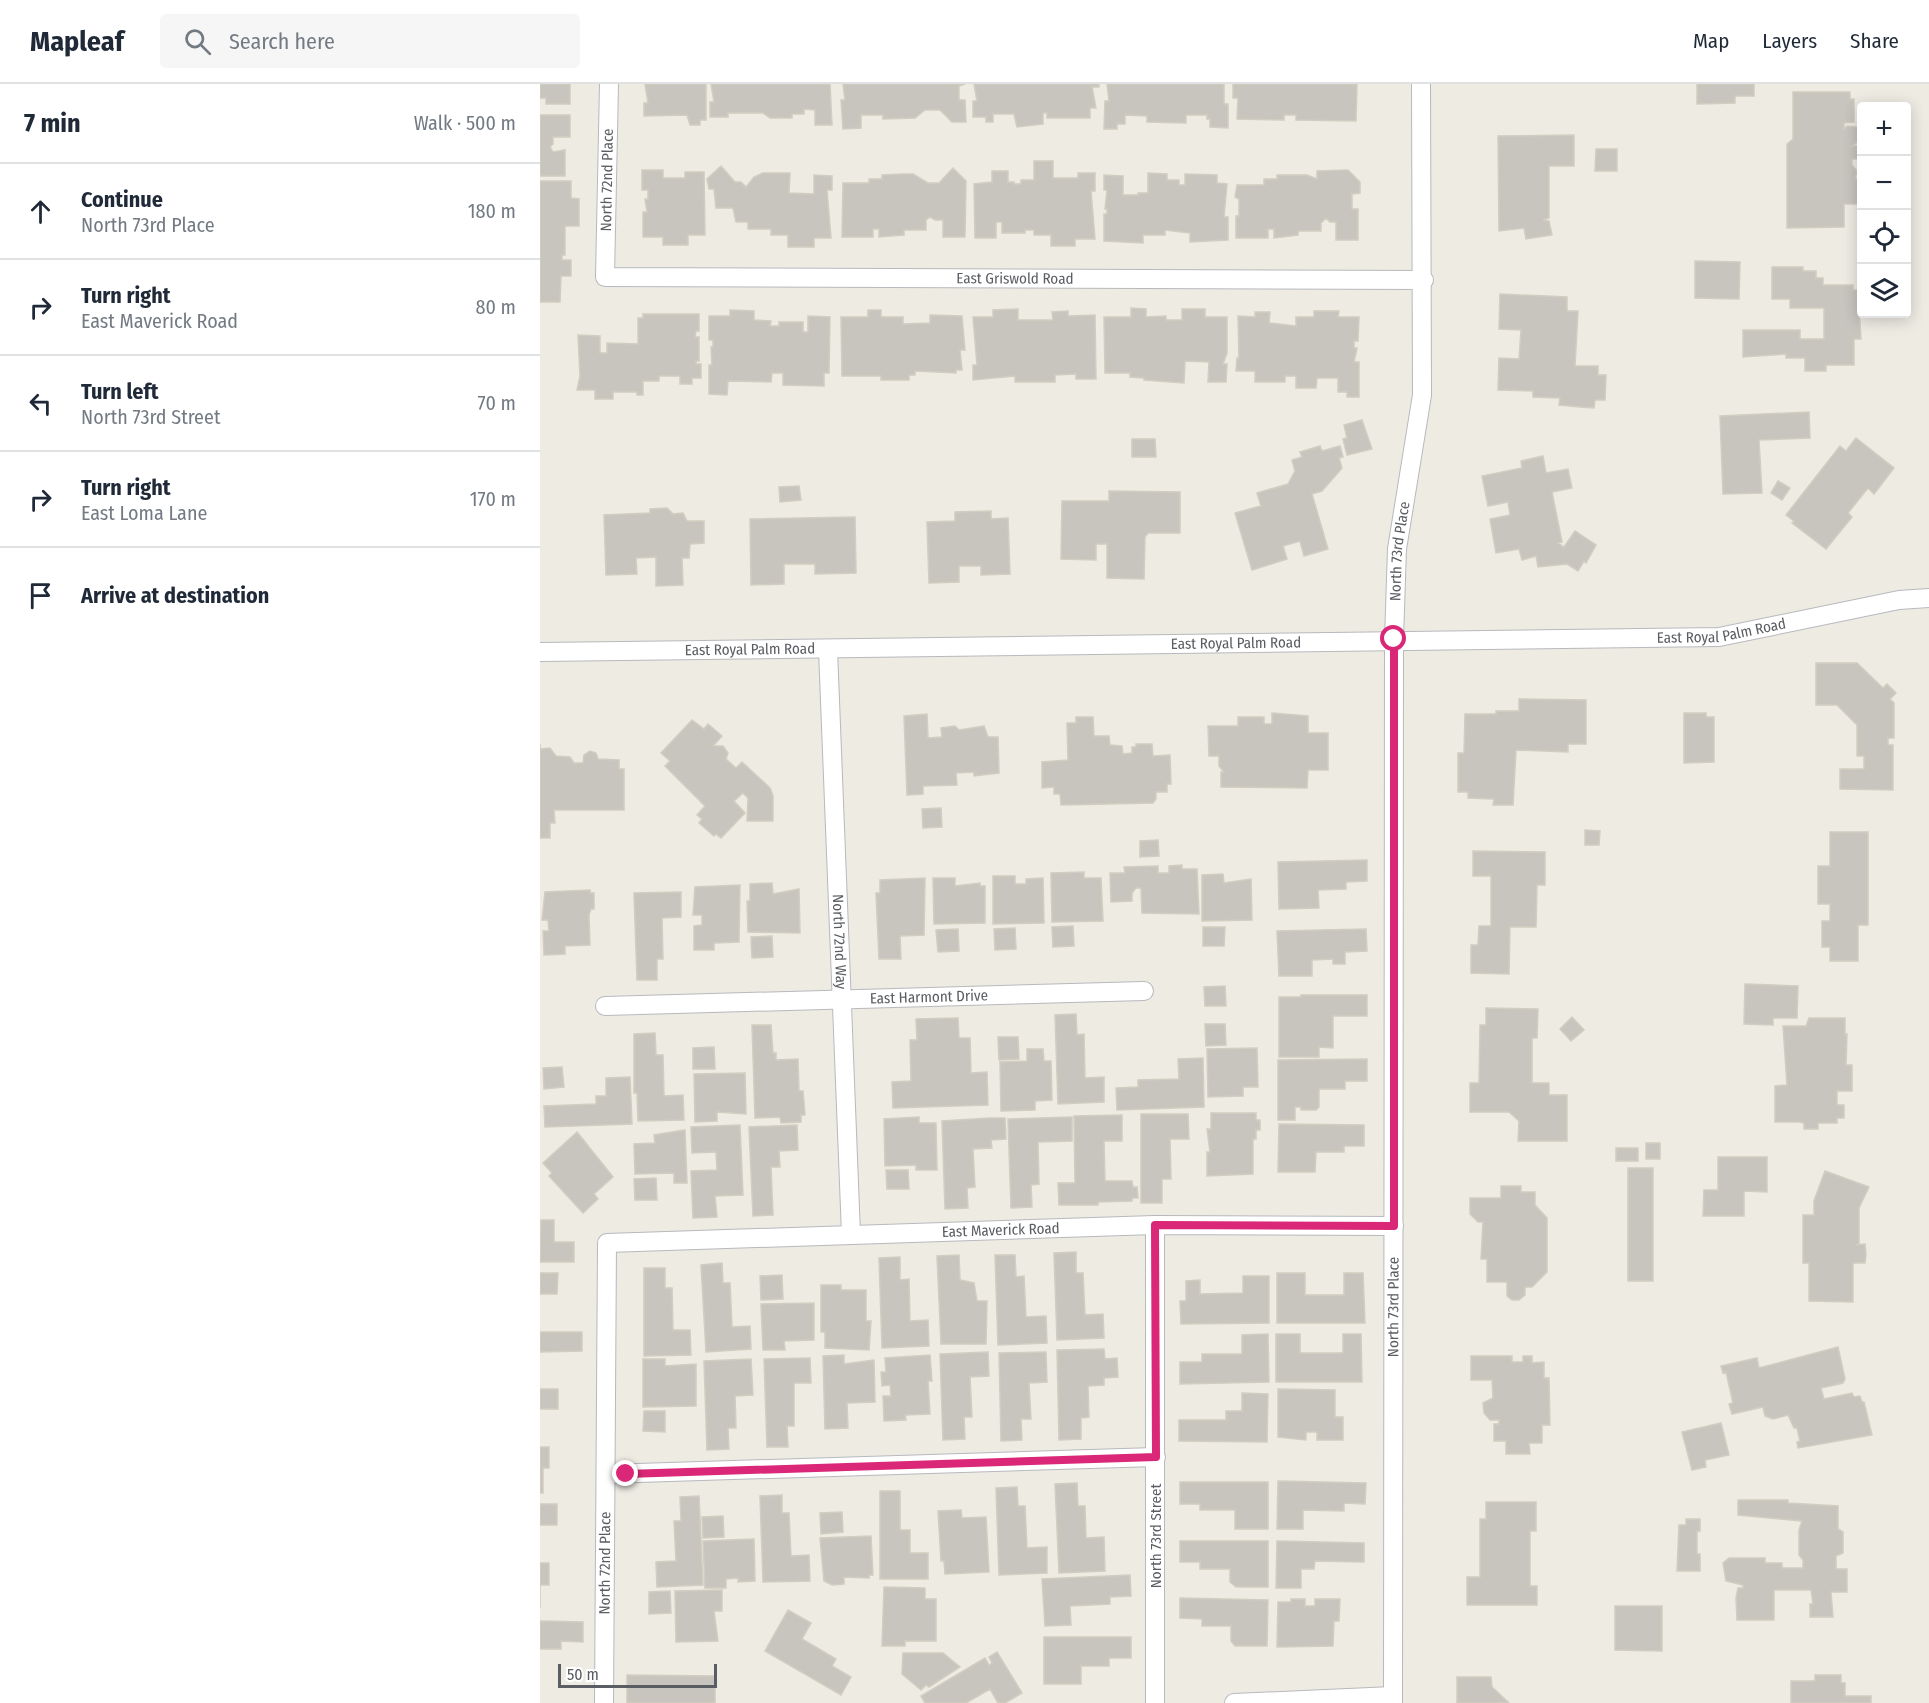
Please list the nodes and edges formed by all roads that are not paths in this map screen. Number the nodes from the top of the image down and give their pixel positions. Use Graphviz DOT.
graph roads {
  1 [pos="609,84"];
  2 [pos="1421,84"];
  3 [pos="605,277"];
  4 [pos="1424,280"];
  5 [pos="1929,598"];
  6 [pos="1394,639"];
  7 [pos="828,650"];
  8 [pos="540,652"];
  9 [pos="1144,990"];
  10 [pos="842,998"];
  11 [pos="605,1006"];
  12 [pos="1155,1225"];
  13 [pos="1394,1226"];
  14 [pos="851,1234"];
  15 [pos="607,1243"];
  16 [pos="1156,1457"];
  17 [pos="606,1474"];
  18 [pos="1393,1699"];
  19 [pos="604,1703"];
  20 [pos="1155,1703"];
  21 [pos="1234,1703"];
  1 -- 3 [label="street, North 72nd Place"];
  2 -- 4 [label="street, North 73rd Place"];
  3 -- 4 [label="street, East Griswold Road"];
  4 -- 6 [label="street, North 73rd Place"];
  5 -- 6 [label="street, East Royal Palm Road"];
  6 -- 7 [label="street, East Royal Palm Road"];
  6 -- 13 [label="street, North 73rd Place"];
  7 -- 8 [label="street, East Royal Palm Road"];
  7 -- 10 [label="street, North 72nd Way"];
  9 -- 10 [label="street, East Harmont Drive"];
  10 -- 11 [label="street, East Harmont Drive"];
  10 -- 14 [label="street, North 72nd Way"];
  12 -- 13 [label="street, East Maverick Road"];
  12 -- 14 [label="street, East Maverick Road"];
  12 -- 16 [label="street, North 73rd Street"];
  13 -- 18 [label="street, North 73rd Place"];
  14 -- 15 [label="street, East Maverick Road"];
  15 -- 17 [label="street, North 72nd Place"];
  16 -- 17 [label="street"];
  16 -- 20 [label="street, North 73rd Street"];
  17 -- 19 [label="street, North 72nd Place"];
  18 -- 21 [label="street"];
}
